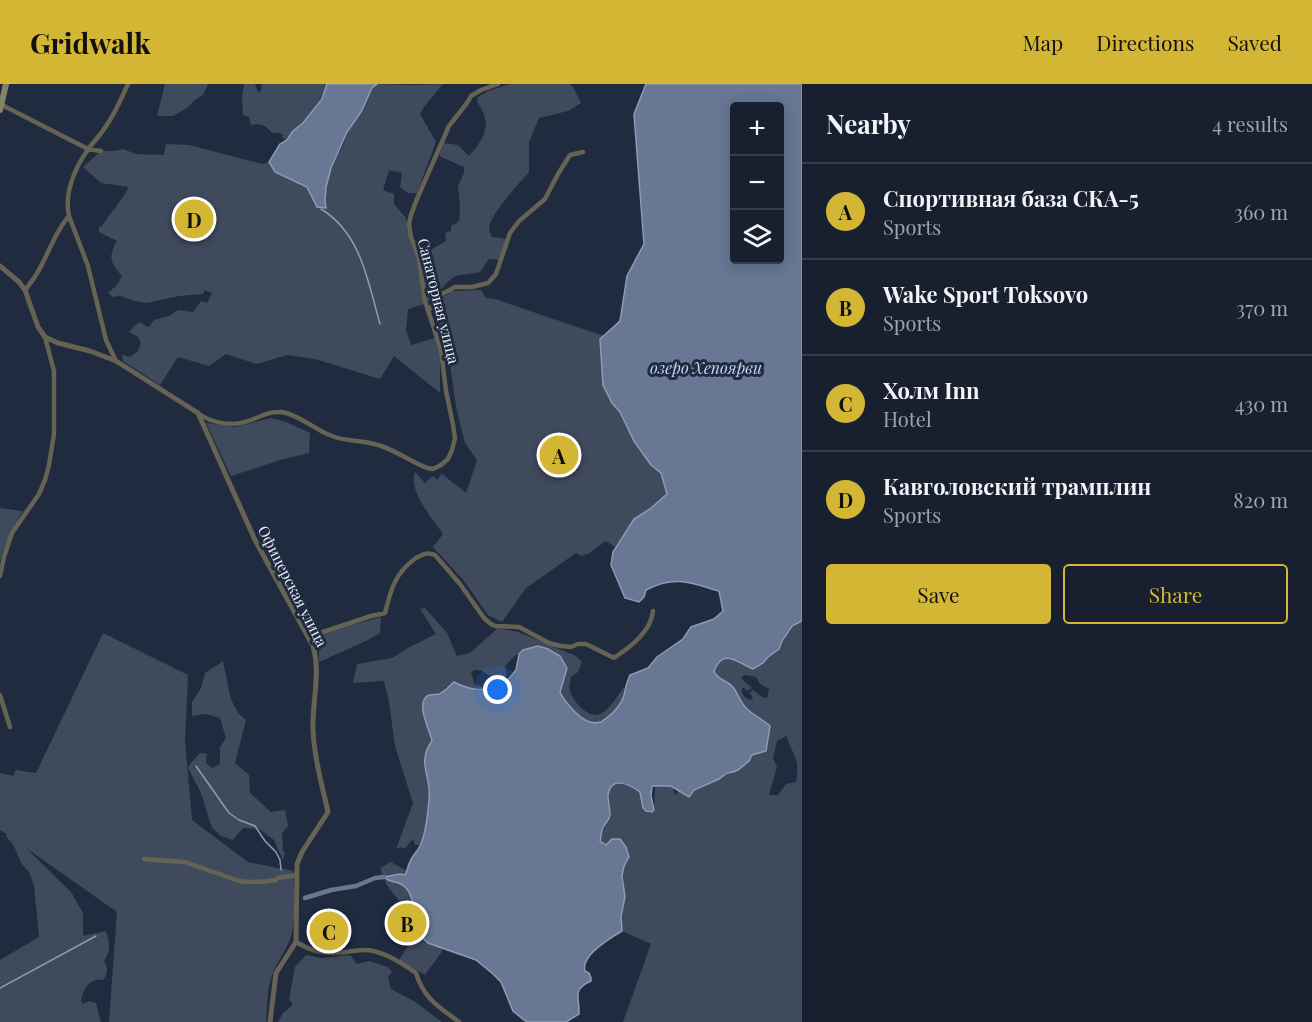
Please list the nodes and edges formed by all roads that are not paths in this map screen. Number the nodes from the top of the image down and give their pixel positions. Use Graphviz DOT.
graph roads {
  1 [pos="6,84"];
  2 [pos="128,84"];
  3 [pos="498,84"];
  4 [pos="1,108"];
  5 [pos="88,149"];
  6 [pos="101,151"];
  7 [pos="583,152"];
  8 [pos="69,216"];
  9 [pos="0,266"];
  10 [pos="25,290"];
  11 [pos="428,311"];
  12 [pos="45,337"];
  13 [pos="116,361"];
  14 [pos="198,413"];
  15 [pos="0,576"];
  16 [pos="653,610"];
  17 [pos="308,637"];
  18 [pos="0,695"];
  19 [pos="10,727"];
  20 [pos="144,859"];
  21 [pos="297,878"];
  22 [pos="296,942"];
  23 [pos="270,1022"];
  24 [pos="459,1022"];
  1 -- 4 [label="main road"];
  2 -- 5 [label="street"];
  3 -- 11 [label="street, Санаторная улица"];
  4 -- 5 [label="street"];
  5 -- 6 [label="street"];
  5 -- 8 [label="street"];
  7 -- 11 [label="street"];
  8 -- 10 [label="street"];
  8 -- 13 [label="street"];
  9 -- 10 [label="street"];
  10 -- 12 [label="street"];
  11 -- 14 [label="street, Санаторная улица"];
  12 -- 13 [label="street, Санаторная улица"];
  12 -- 15 [label="street"];
  13 -- 14 [label="street, Санаторная улица"];
  14 -- 17 [label="street, Офицерская улица"];
  16 -- 17 [label="street"];
  17 -- 21 [label="street, Офицерская улица"];
  18 -- 19 [label="street"];
  20 -- 21 [label="street"];
  21 -- 22 [label="street, Офицерская улица"];
  22 -- 23 [label="street"];
  22 -- 24 [label="street"];
}
